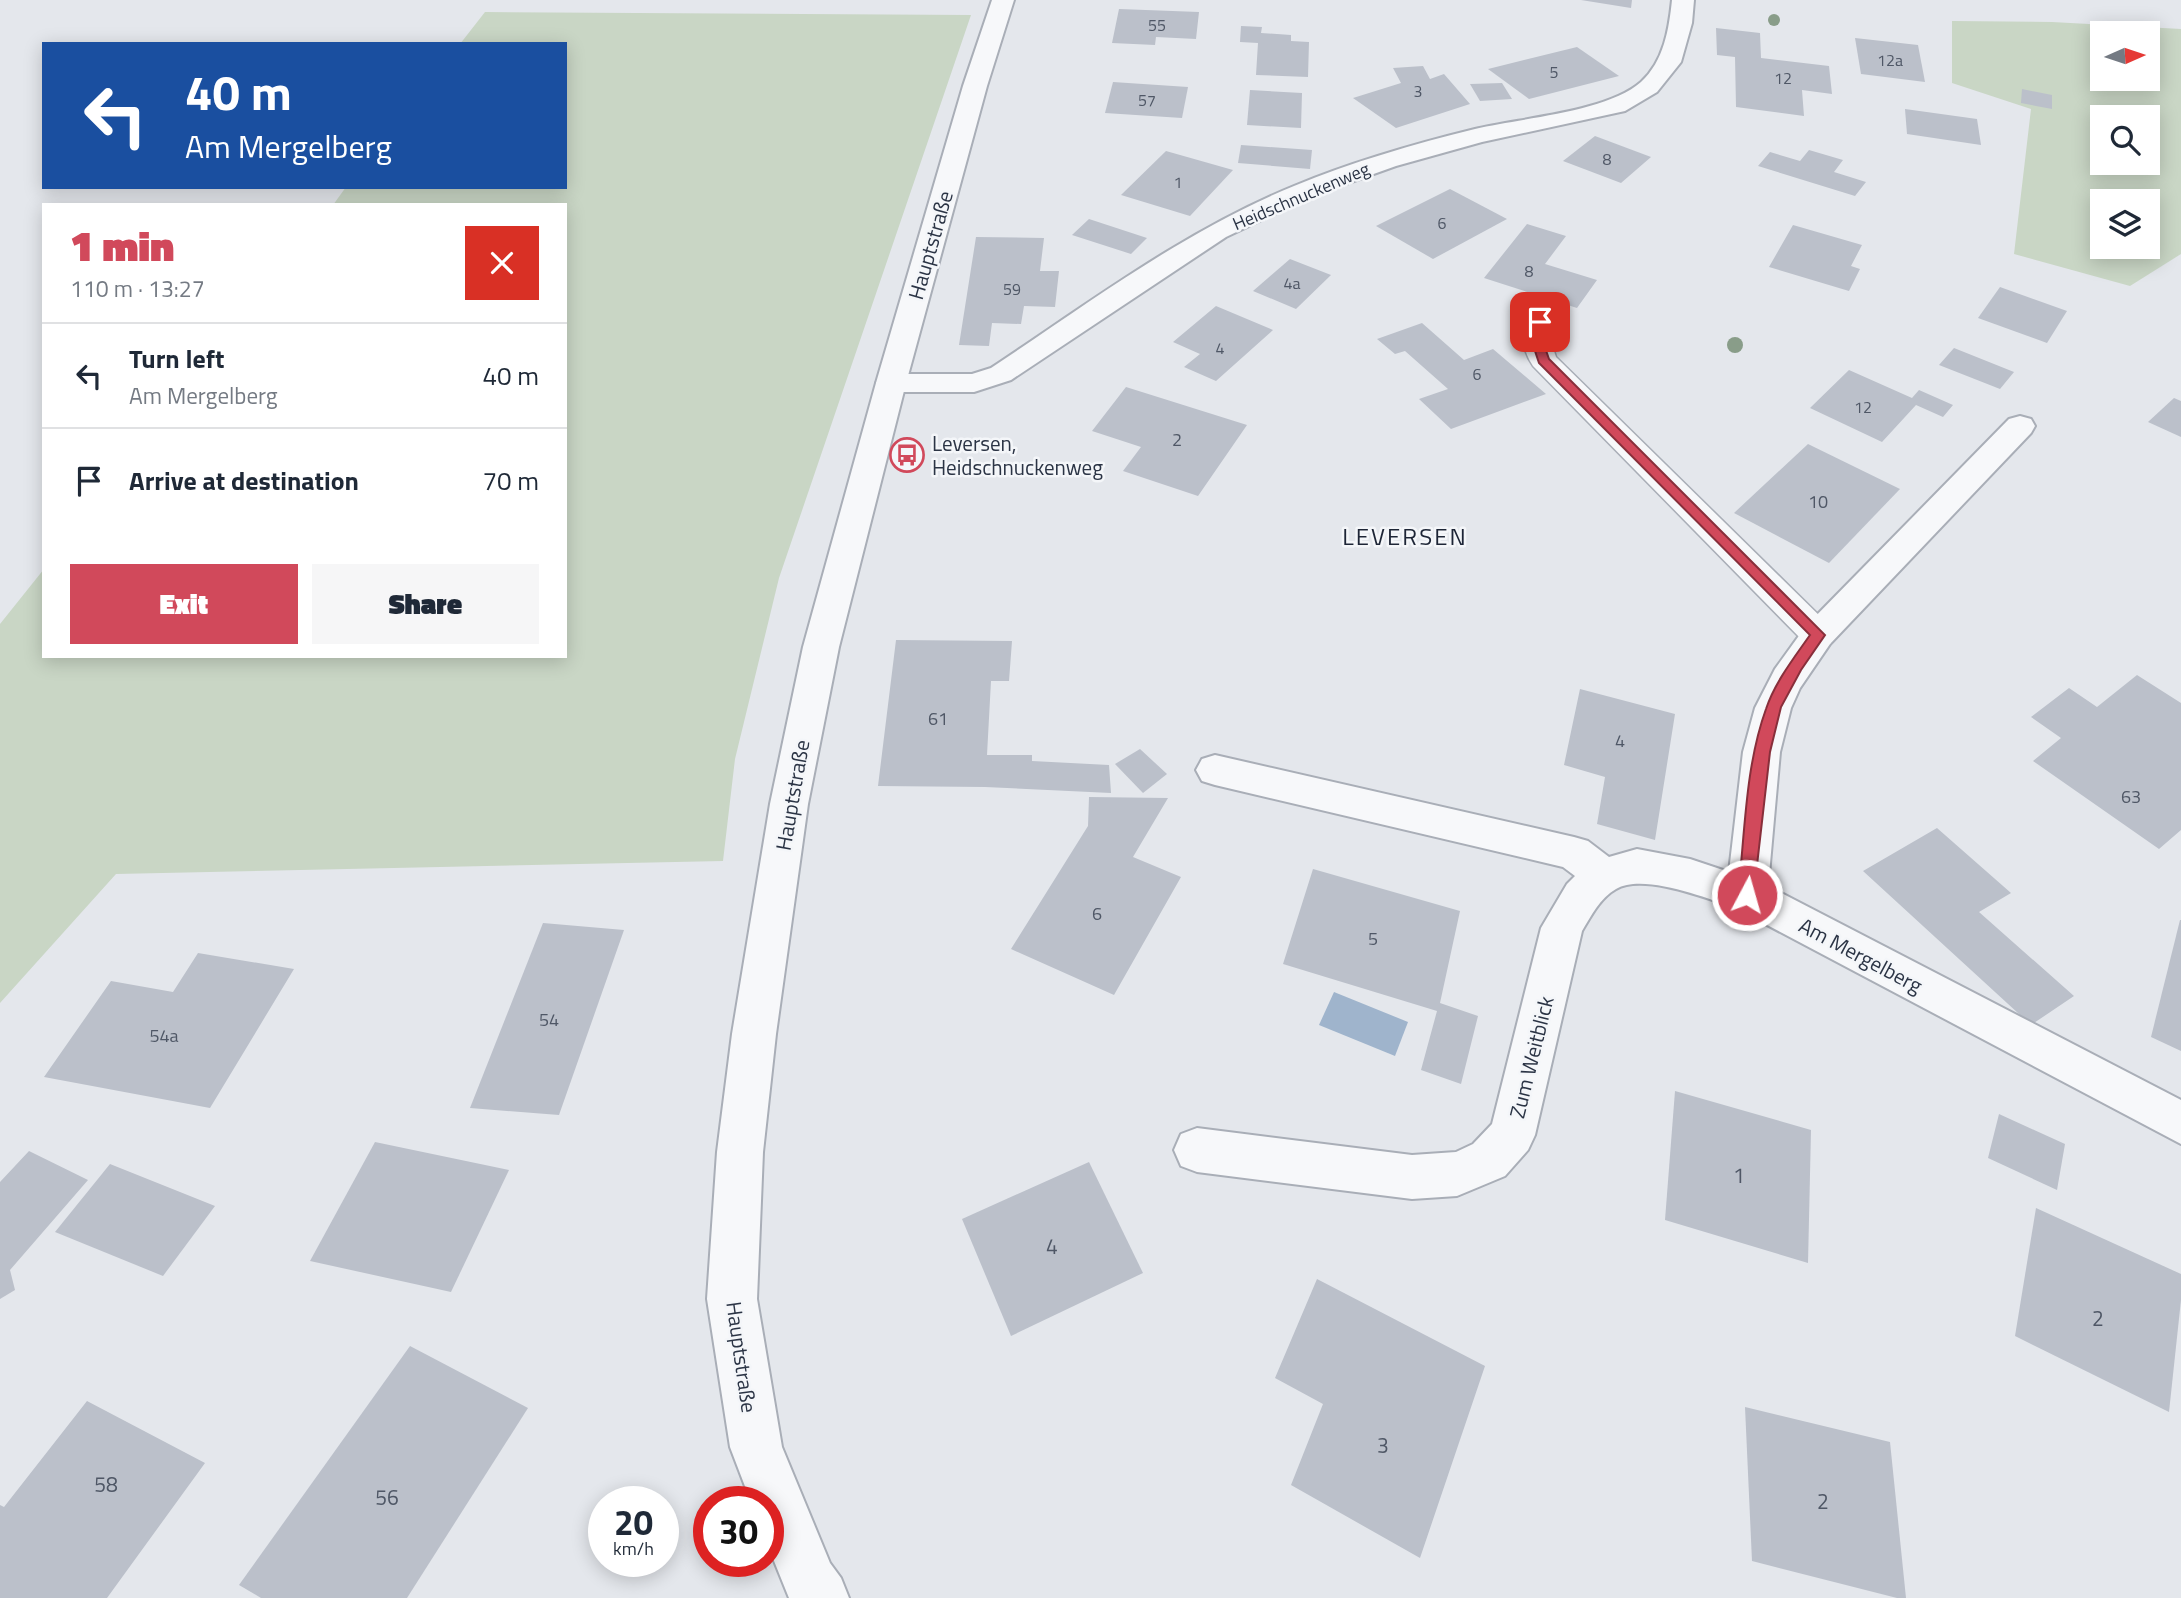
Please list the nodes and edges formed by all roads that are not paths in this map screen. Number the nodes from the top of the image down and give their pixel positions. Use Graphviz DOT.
graph roads {
  1 [pos="1003,0"];
  2 [pos="1683,0"];
  3 [pos="1544,308"];
  4 [pos="891,383"];
  5 [pos="2020,426"];
  6 [pos="1818,635"];
  7 [pos="1215,770"];
  8 [pos="1604,875"];
  9 [pos="1747,895"];
  10 [pos="2181,1123"];
  11 [pos="1197,1150"];
  12 [pos="808,1593"];
  1 -- 4 [label="street, Hauptstraße"];
  2 -- 4 [label="street, Heidschnuckenweg"];
  3 -- 6 [label="lane"];
  4 -- 12 [label="street, Hauptstraße"];
  5 -- 6 [label="street"];
  6 -- 9 [label="street"];
  7 -- 8 [label="street"];
  8 -- 9 [label="street, Zum Weitblick"];
  8 -- 11 [label="street, Zum Weitblick"];
  9 -- 10 [label="street, Am Mergelberg"];
}
